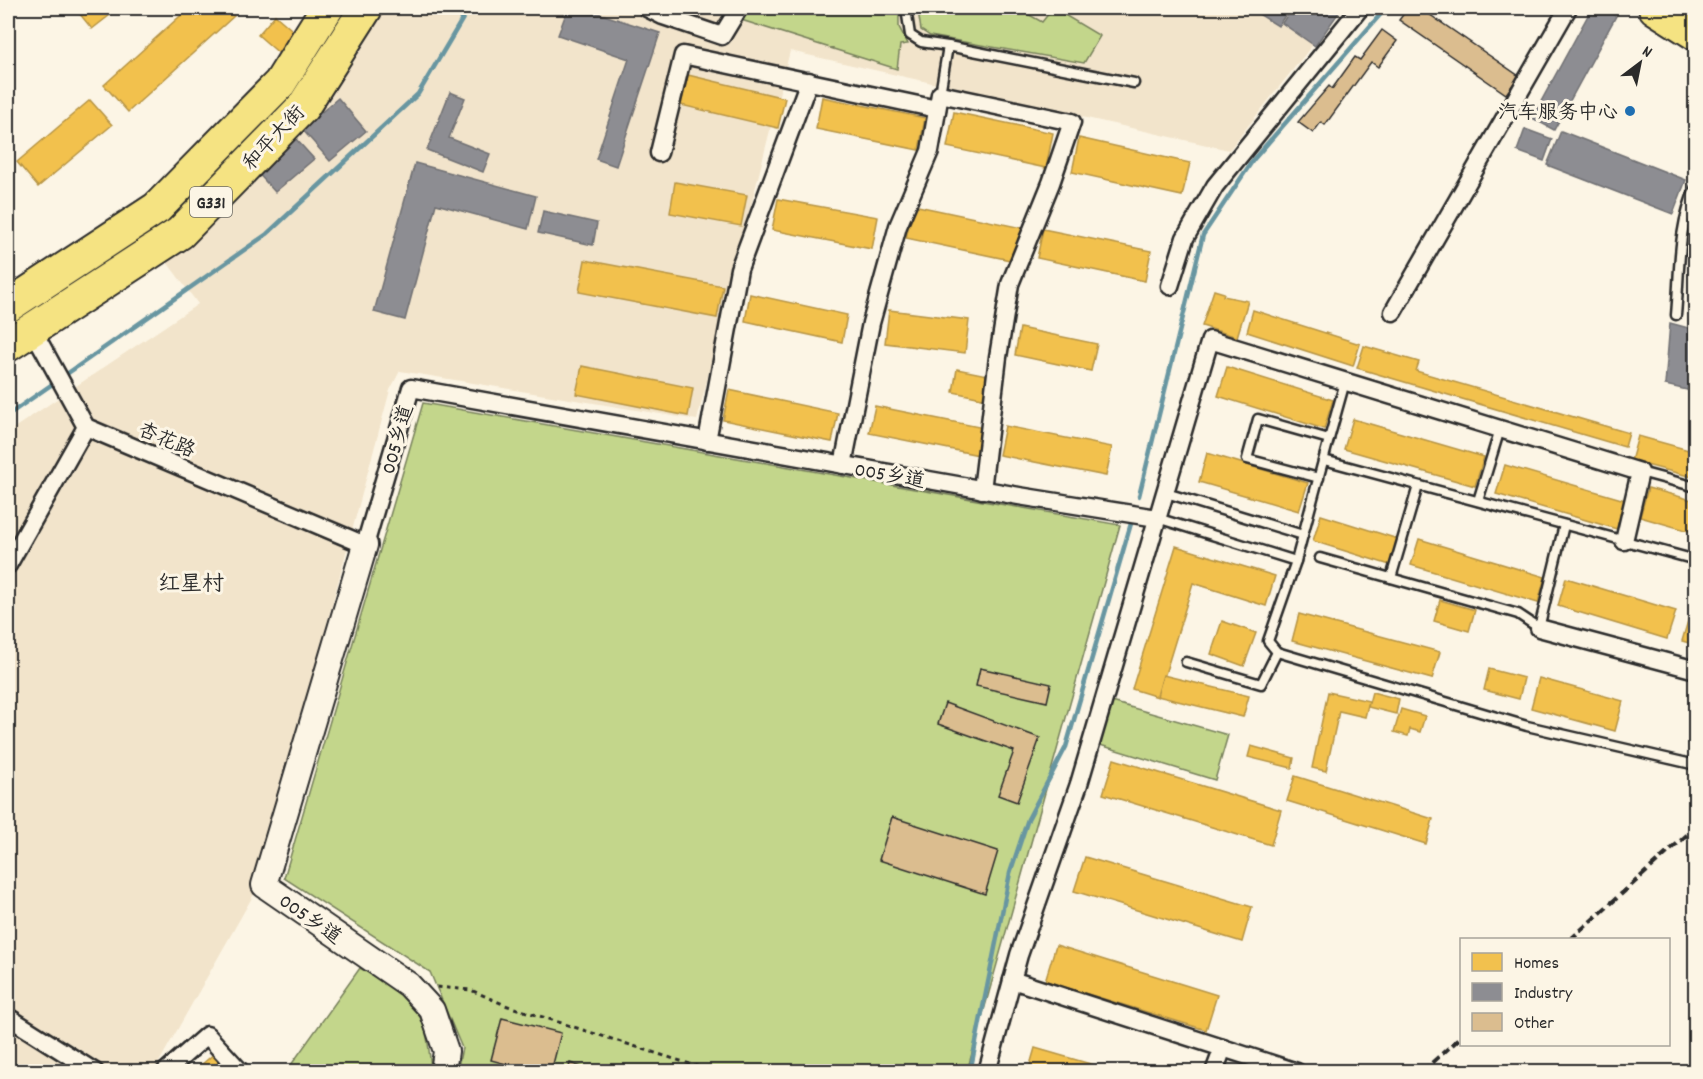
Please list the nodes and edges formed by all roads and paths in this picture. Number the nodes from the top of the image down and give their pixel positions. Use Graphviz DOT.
graph roads {
  1 [pos="327,8"];
  2 [pos="366,8"];
  3 [pos="647,8"];
  4 [pos="739,8"];
  5 [pos="910,8"];
  6 [pos="1360,8"];
  7 [pos="1568,8"];
  8 [pos="1655,8"];
  9 [pos="1695,34"];
  10 [pos="948,46"];
  11 [pos="809,81"];
  12 [pos="1134,83"];
  13 [pos="939,102"];
  14 [pos="659,153"];
  15 [pos="1695,187"];
  16 [pos="1170,286"];
  17 [pos="11,303"];
  18 [pos="1393,312"];
  19 [pos="1677,315"];
  20 [pos="20,337"];
  21 [pos="1346,382"];
  22 [pos="86,427"];
  23 [pos="1500,429"];
  24 [pos="1329,439"];
  25 [pos="707,441"];
  26 [pos="1324,460"];
  27 [pos="843,465"];
  28 [pos="1640,472"];
  29 [pos="1319,478"];
  30 [pos="1418,486"];
  31 [pos="1695,487"];
  32 [pos="982,490"];
  33 [pos="1164,492"];
  34 [pos="1478,501"];
  35 [pos="1157,518"];
  36 [pos="1564,525"];
  37 [pos="1303,535"];
  38 [pos="1624,541"];
  39 [pos="365,546"];
  40 [pos="1320,558"];
  41 [pos="1695,560"];
  42 [pos="1296,561"];
  43 [pos="8,565"];
  44 [pos="1391,578"];
  45 [pos="1539,628"];
  46 [pos="1277,652"];
  47 [pos="1186,662"];
  48 [pos="1695,670"];
  49 [pos="1695,765"];
  50 [pos="1012,980"];
  51 [pos="419,997"];
  52 [pos="8,1017"];
  53 [pos="1223,1048"];
  54 [pos="95,1071"];
  55 [pos="165,1071"];
  56 [pos="241,1071"];
  57 [pos="443,1071"];
  58 [pos="715,1071"];
  59 [pos="987,1071"];
  60 [pos="1214,1071"];
  61 [pos="1297,1071"];
  1 -- 17 [label="highway, 和平大街 / G331"];
  2 -- 20 [label="highway, 和平大街 / G331"];
  3 -- 4 [label="street"];
  5 -- 10 [label="lane"];
  6 -- 16 [label="street"];
  7 -- 18 [label="street"];
  8 -- 9 [label="highway"];
  10 -- 12 [label="lane"];
  10 -- 13 [label="lane"];
  11 -- 13 [label="street"];
  11 -- 14 [label="street"];
  11 -- 25 [label="street"];
  13 -- 27 [label="street"];
  13 -- 32 [label="street"];
  15 -- 19 [label="lane"];
  17 -- 20 [label="street"];
  20 -- 22 [label="street"];
  21 -- 23 [label="street"];
  21 -- 24 [label="lane"];
  21 -- 33 [label="street"];
  22 -- 39 [label="street, 杏花路"];
  22 -- 43 [label="street"];
  23 -- 28 [label="street"];
  23 -- 34 [label="lane"];
  24 -- 26 [label="lane"];
  24 -- 29 [label="lane"];
  25 -- 27 [label="street, 005乡道"];
  25 -- 39 [label="street, 005乡道"];
  26 -- 29 [label="lane"];
  26 -- 30 [label="lane"];
  27 -- 32 [label="street, 005乡道"];
  28 -- 31 [label="lane"];
  28 -- 38 [label="street"];
  29 -- 37 [label="lane"];
  30 -- 34 [label="lane"];
  30 -- 44 [label="lane"];
  32 -- 35 [label="street, 005乡道"];
  33 -- 35 [label="street"];
  33 -- 37 [label="lane"];
  34 -- 36 [label="lane"];
  35 -- 42 [label="lane"];
  35 -- 50 [label="street"];
  36 -- 38 [label="lane"];
  36 -- 45 [label="lane"];
  37 -- 42 [label="lane"];
  38 -- 41 [label="lane"];
  39 -- 51 [label="street, 005乡道"];
  40 -- 44 [label="lane"];
  42 -- 46 [label="lane"];
  44 -- 45 [label="lane"];
  45 -- 48 [label="street"];
  46 -- 47 [label="lane"];
  46 -- 49 [label="lane"];
  50 -- 53 [label="street"];
  50 -- 59 [label="street"];
  51 -- 57 [label="street, 005乡道"];
  51 -- 58 [label="path"];
  52 -- 54 [label="street"];
  53 -- 60 [label="street"];
  53 -- 61 [label="street"];
  55 -- 56 [label="street"];
}
